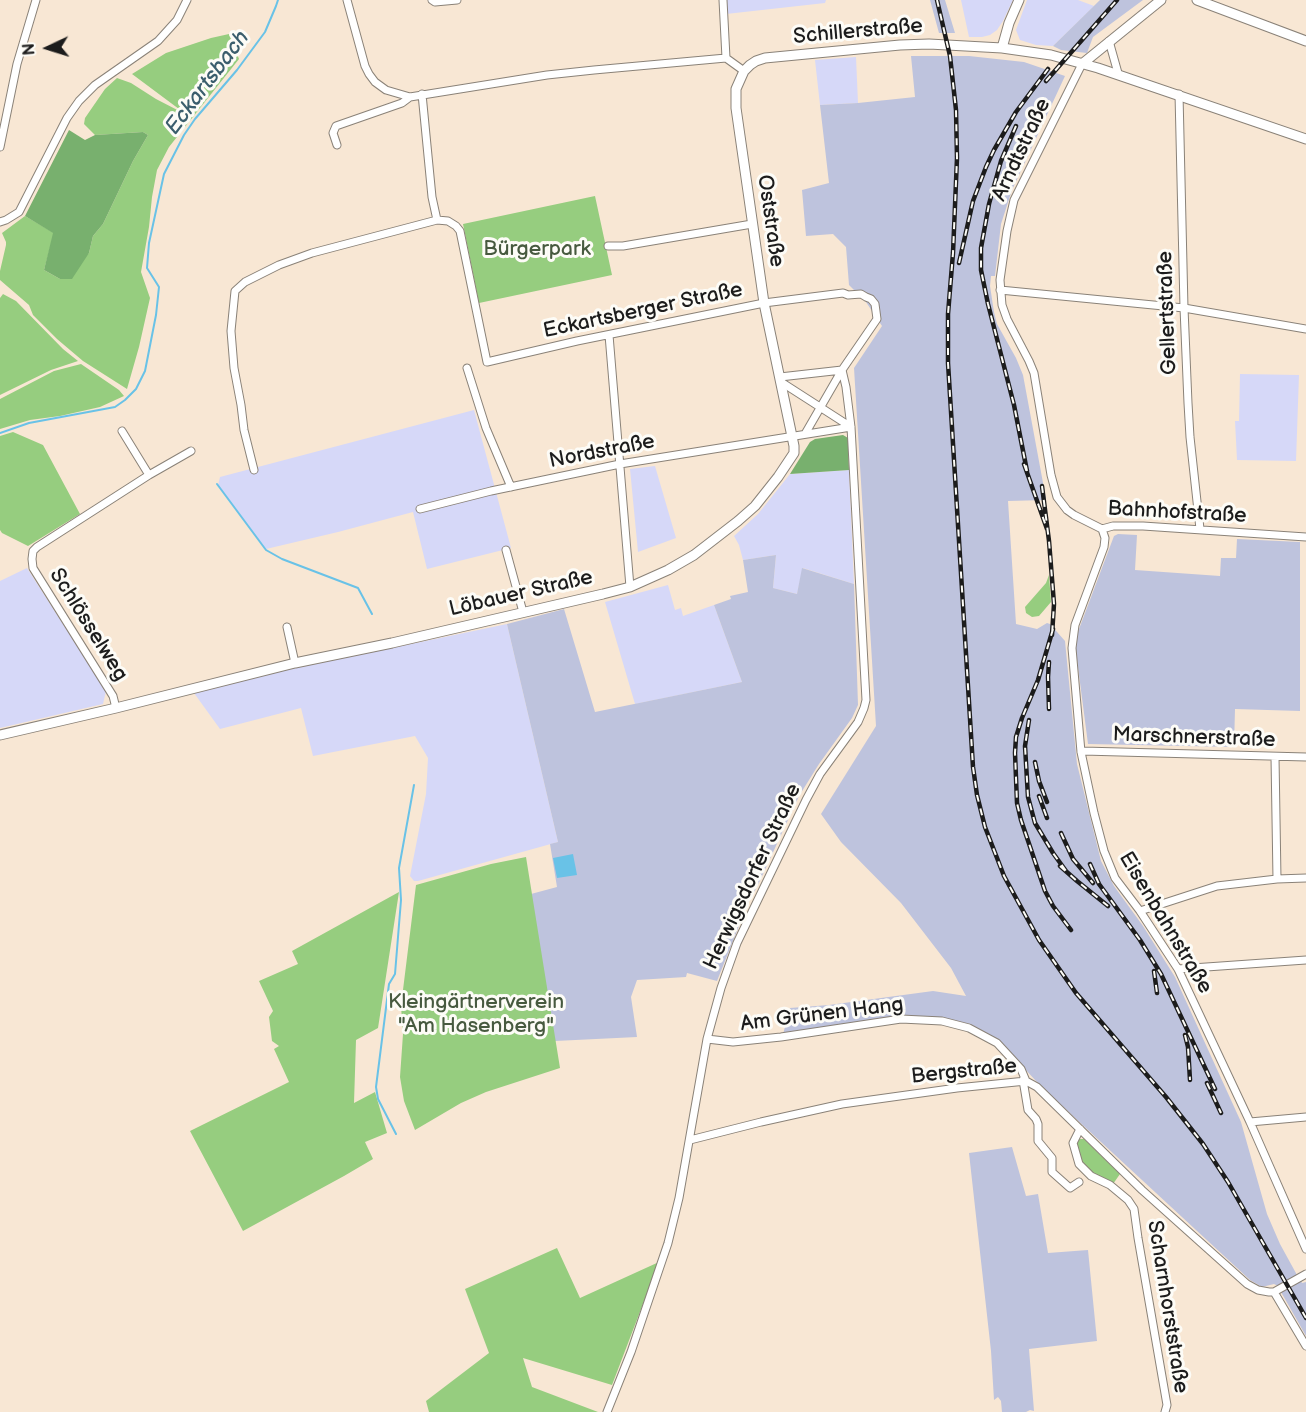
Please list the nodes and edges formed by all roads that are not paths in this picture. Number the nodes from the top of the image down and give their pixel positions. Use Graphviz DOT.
graph roads {
  1 [pos="36,0"];
  2 [pos="187,0"];
  3 [pos="347,0"];
  4 [pos="432,0"];
  5 [pos="457,0"];
  6 [pos="723,0"];
  7 [pos="1019,0"];
  8 [pos="1161,0"];
  9 [pos="1197,0"];
  10 [pos="1109,41"];
  11 [pos="1306,41"];
  12 [pos="1002,48"];
  13 [pos="726,58"];
  14 [pos="1082,64"];
  15 [pos="744,71"];
  16 [pos="1118,74"];
  17 [pos="422,94"];
  18 [pos="1179,94"];
  19 [pos="410,97"];
  20 [pos="1306,139"];
  21 [pos="337,145"];
  22 [pos="0,147"];
  23 [pos="437,220"];
  24 [pos="0,222"];
  25 [pos="752,224"];
  26 [pos="609,246"];
  27 [pos="1000,290"];
  28 [pos="764,303"];
  29 [pos="1184,308"];
  30 [pos="1306,329"];
  31 [pos="609,335"];
  32 [pos="467,368"];
  33 [pos="842,370"];
  34 [pos="780,380"];
  35 [pos="821,408"];
  36 [pos="851,427"];
  37 [pos="122,430"];
  38 [pos="805,434"];
  39 [pos="792,436"];
  40 [pos="191,451"];
  41 [pos="620,464"];
  42 [pos="254,470"];
  43 [pos="148,475"];
  44 [pos="511,487"];
  45 [pos="420,509"];
  46 [pos="1102,528"];
  47 [pos="1200,529"];
  48 [pos="1306,537"];
  49 [pos="506,550"];
  50 [pos="630,587"];
  51 [pos="523,612"];
  52 [pos="287,627"];
  53 [pos="296,663"];
  54 [pos="116,708"];
  55 [pos="0,735"];
  56 [pos="1081,752"];
  57 [pos="1275,757"];
  58 [pos="1306,757"];
  59 [pos="1306,878"];
  60 [pos="1277,879"];
  61 [pos="1140,911"];
  62 [pos="1306,960"];
  63 [pos="1178,969"];
  64 [pos="707,1039"];
  65 [pos="1025,1080"];
  66 [pos="1306,1117"];
  67 [pos="1250,1122"];
  68 [pos="1080,1129"];
  69 [pos="690,1140"];
  70 [pos="1079,1182"];
  71 [pos="1306,1249"];
  72 [pos="1306,1274"];
  73 [pos="1274,1292"];
  74 [pos="1306,1346"];
  75 [pos="607,1412"];
  76 [pos="1165,1412"];
  1 -- 22 [label="street"];
  2 -- 24 [label="street"];
  3 -- 19 [label="street"];
  4 -- 5 [label="street"];
  6 -- 13 [label="street"];
  7 -- 12 [label="main road"];
  8 -- 10 [label="main road"];
  9 -- 11 [label="main road"];
  10 -- 14 [label="main road"];
  10 -- 16 [label="street"];
  12 -- 14 [label="main road, Schillerstraße"];
  12 -- 15 [label="main road, Schillerstraße"];
  13 -- 15 [label="street"];
  13 -- 17 [label="street"];
  14 -- 16 [label="main road, Schillerstraße"];
  14 -- 27 [label="street, Arndtstraße"];
  15 -- 25 [label="main road, Oststraße"];
  16 -- 18 [label="main road, Schillerstraße"];
  17 -- 19 [label="street"];
  17 -- 23 [label="street"];
  18 -- 20 [label="main road, Schillerstraße"];
  18 -- 29 [label="street, Gellertstraße"];
  19 -- 21 [label="street"];
  23 -- 31 [label="street, Eckartsberger Straße"];
  23 -- 42 [label="street"];
  25 -- 26 [label="street"];
  25 -- 28 [label="main road, Oststraße"];
  27 -- 29 [label="street"];
  27 -- 46 [label="street, Bahnhofstraße"];
  28 -- 31 [label="street, Eckartsberger Straße"];
  28 -- 33 [label="street, Eckartsberger Straße"];
  28 -- 34 [label="main road, Oststraße"];
  29 -- 30 [label="street"];
  29 -- 47 [label="street, Gellertstraße"];
  31 -- 41 [label="street"];
  32 -- 44 [label="street"];
  33 -- 34 [label="street"];
  33 -- 35 [label="street"];
  33 -- 36 [label="street, Herwigsdorfer Straße"];
  34 -- 35 [label="street"];
  34 -- 39 [label="main road, Oststraße"];
  35 -- 36 [label="street"];
  35 -- 38 [label="street"];
  36 -- 38 [label="street"];
  36 -- 64 [label="street, Herwigsdorfer Straße"];
  37 -- 43 [label="street"];
  38 -- 39 [label="street"];
  39 -- 41 [label="street, Nordstraße"];
  39 -- 50 [label="main road, Löbauer Straße"];
  40 -- 43 [label="street"];
  41 -- 44 [label="street, Nordstraße"];
  41 -- 50 [label="street"];
  43 -- 54 [label="street, Schlösselweg"];
  44 -- 45 [label="street, Nordstraße"];
  46 -- 47 [label="street, Bahnhofstraße"];
  46 -- 56 [label="street, Eisenbahnstraße"];
  47 -- 48 [label="street, Bahnhofstraße"];
  49 -- 51 [label="street"];
  50 -- 51 [label="main road, Löbauer Straße"];
  51 -- 53 [label="main road, Löbauer Straße"];
  52 -- 53 [label="street"];
  53 -- 54 [label="main road, Löbauer Straße"];
  54 -- 55 [label="main road, Löbauer Straße"];
  56 -- 57 [label="street, Marschnerstraße"];
  56 -- 61 [label="street, Eisenbahnstraße"];
  57 -- 58 [label="street, Marschnerstraße"];
  57 -- 60 [label="street"];
  59 -- 60 [label="street"];
  60 -- 61 [label="street"];
  61 -- 63 [label="street, Eisenbahnstraße"];
  62 -- 63 [label="street"];
  63 -- 67 [label="street, Eisenbahnstraße"];
  64 -- 65 [label="street, Am Grünen Hang"];
  64 -- 69 [label="street, Herwigsdorfer Straße"];
  65 -- 68 [label="street, Bergstraße"];
  65 -- 69 [label="street, Bergstraße"];
  65 -- 70 [label="street"];
  66 -- 67 [label="street"];
  67 -- 71 [label="street, Eisenbahnstraße"];
  68 -- 73 [label="street, Bergstraße"];
  68 -- 76 [label="street, Scharnhorststraße"];
  69 -- 75 [label="street, Herwigsdorfer Straße"];
  72 -- 73 [label="street"];
  73 -- 74 [label="street"];
}
